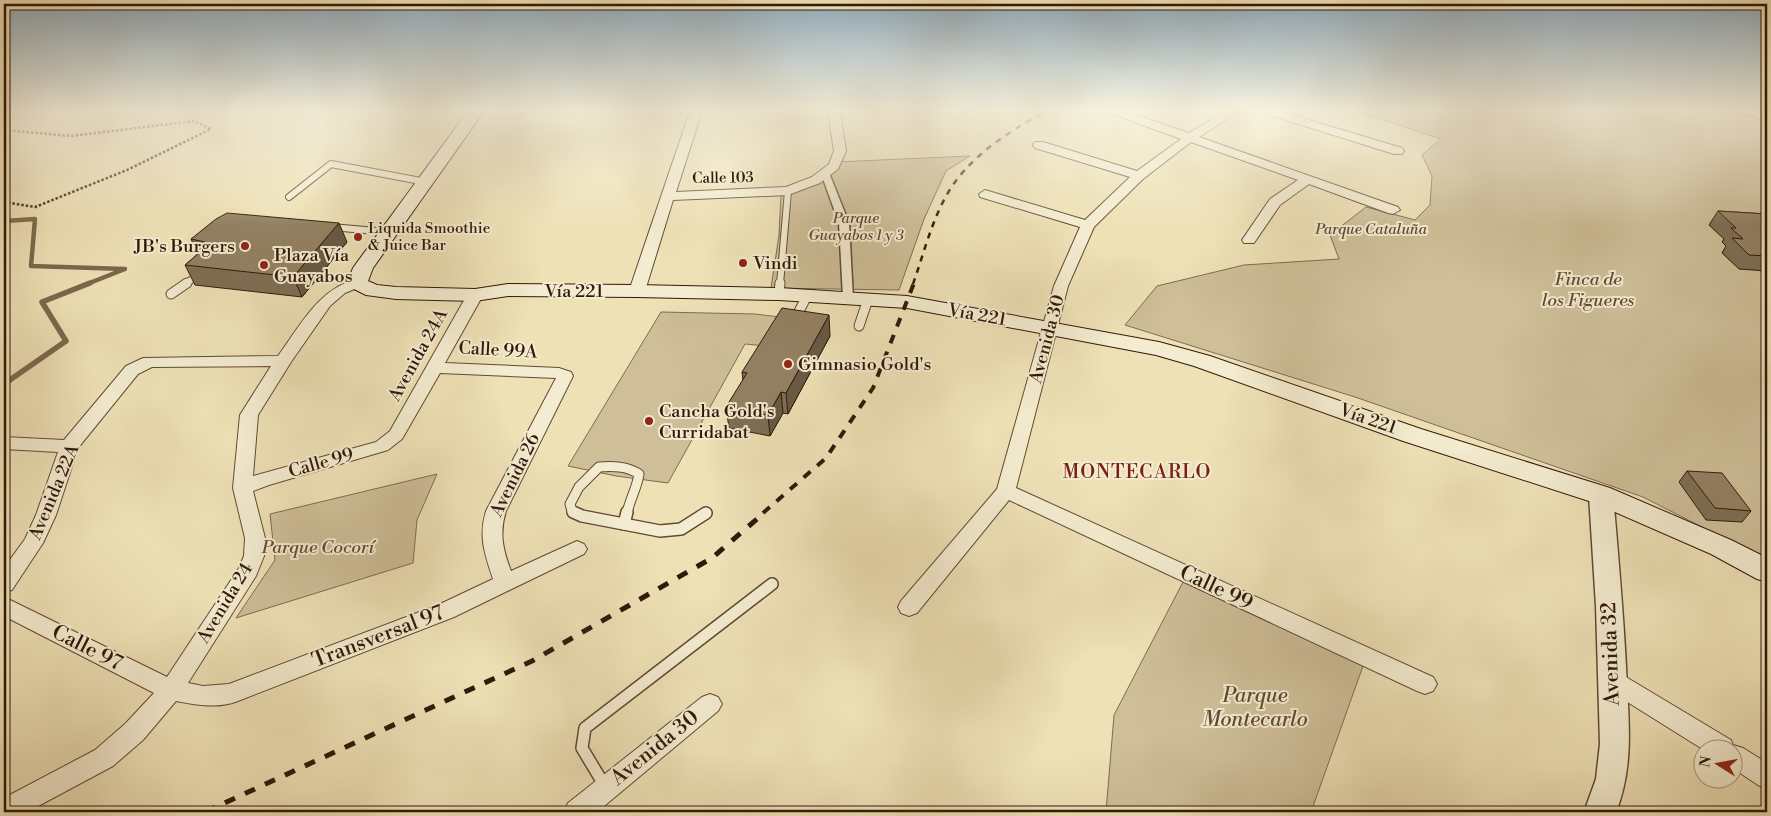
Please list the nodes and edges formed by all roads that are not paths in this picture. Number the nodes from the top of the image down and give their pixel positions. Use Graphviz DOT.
graph roads {
  1 [pos="449,149"];
  2 [pos="683,149"];
  3 [pos="840,149"];
  4 [pos="1052,149"];
  5 [pos="1175,149"];
  6 [pos="1225,149"];
  7 [pos="1392,149"];
  8 [pos="1398,151"];
  9 [pos="830,170"];
  10 [pos="1139,176"];
  11 [pos="1308,179"];
  12 [pos="426,182"];
  13 [pos="788,191"];
  14 [pos="985,194"];
  15 [pos="667,196"];
  16 [pos="290,197"];
  17 [pos="1393,210"];
  18 [pos="1088,225"];
  19 [pos="321,226"];
  20 [pos="388,232"];
  21 [pos="1249,240"];
  22 [pos="205,270"];
  23 [pos="357,283"];
  24 [pos="637,291"];
  25 [pos="171,294"];
  26 [pos="779,294"];
  27 [pos="475,295"];
  28 [pos="807,296"];
  29 [pos="858,299"];
  30 [pos="796,317"];
  31 [pos="859,326"];
  32 [pos="1050,328"];
  33 [pos="283,361"];
  34 [pos="435,368"];
  35 [pos="559,373"];
  36 [pos="396,435"];
  37 [pos="4,443"];
  38 [pos="69,446"];
  39 [pos="243,488"];
  40 [pos="1006,491"];
  41 [pos="1601,495"];
  42 [pos="706,513"];
  43 [pos="624,524"];
  44 [pos="577,549"];
  45 [pos="1767,571"];
  46 [pos="4,584"];
  47 [pos="506,584"];
  48 [pos="772,584"];
  49 [pos="4,606"];
  50 [pos="909,607"];
  51 [pos="1613,681"];
  52 [pos="1425,684"];
  53 [pos="171,690"];
  54 [pos="710,704"];
  55 [pos="1706,738"];
  56 [pos="1744,762"];
  57 [pos="1767,777"];
  58 [pos="606,788"];
  59 [pos="4,811"];
  60 [pos="577,812"];
  61 [pos="1600,812"];
  1 -- 12 [label="main road"];
  2 -- 15 [label="street"];
  3 -- 9 [label="street"];
  4 -- 10 [label="street"];
  5 -- 10 [label="street, Avenida 30"];
  6 -- 11 [label="street"];
  7 -- 8 [label="street"];
  9 -- 13 [label="street, Calle 103"];
  9 -- 29 [label="street"];
  10 -- 18 [label="street, Avenida 30"];
  11 -- 17 [label="street"];
  11 -- 21 [label="street"];
  12 -- 16 [label="lane"];
  12 -- 20 [label="main road"];
  13 -- 15 [label="street, Calle 103"];
  13 -- 26 [label="lane"];
  14 -- 18 [label="street"];
  15 -- 24 [label="street"];
  18 -- 32 [label="street, Avenida 30"];
  19 -- 20 [label="lane"];
  20 -- 23 [label="main road"];
  22 -- 25 [label="lane"];
  23 -- 27 [label="main road, Vía 221"];
  23 -- 33 [label="street, Avenida 24"];
  24 -- 26 [label="main road, Vía 221"];
  24 -- 27 [label="main road, Vía 221"];
  26 -- 28 [label="main road, Vía 221"];
  27 -- 34 [label="street, Avenida 24A"];
  28 -- 29 [label="main road, Vía 221"];
  28 -- 30 [label="lane"];
  29 -- 31 [label="lane"];
  29 -- 32 [label="main road, Vía 221"];
  32 -- 40 [label="street, Avenida 30"];
  32 -- 41 [label="main road, Vía 221"];
  33 -- 38 [label="street, Avenida 22A"];
  33 -- 39 [label="street, Avenida 24"];
  34 -- 35 [label="street, Calle 99A"];
  34 -- 36 [label="street, Avenida 24A"];
  35 -- 47 [label="street, Avenida 26"];
  36 -- 39 [label="street, Calle 99"];
  37 -- 38 [label="street"];
  38 -- 46 [label="street, Avenida 22A"];
  39 -- 53 [label="street, Avenida 24"];
  40 -- 50 [label="street, Avenida 30"];
  40 -- 52 [label="street, Calle 99"];
  41 -- 45 [label="main road, Vía 221"];
  41 -- 51 [label="street, Avenida 32"];
  42 -- 43 [label="lane"];
  43 -- 43 [label="lane"];
  44 -- 47 [label="street, Transversal 97"];
  47 -- 53 [label="street, Transversal 97"];
  48 -- 58 [label="lane"];
  49 -- 53 [label="street, Calle 97"];
  51 -- 55 [label="street"];
  51 -- 61 [label="street, Avenida 32"];
  53 -- 59 [label="street, Avenida 24"];
  54 -- 58 [label="street, Avenida 30"];
  56 -- 57 [label="street"];
  58 -- 60 [label="street, Avenida 30"];
}
